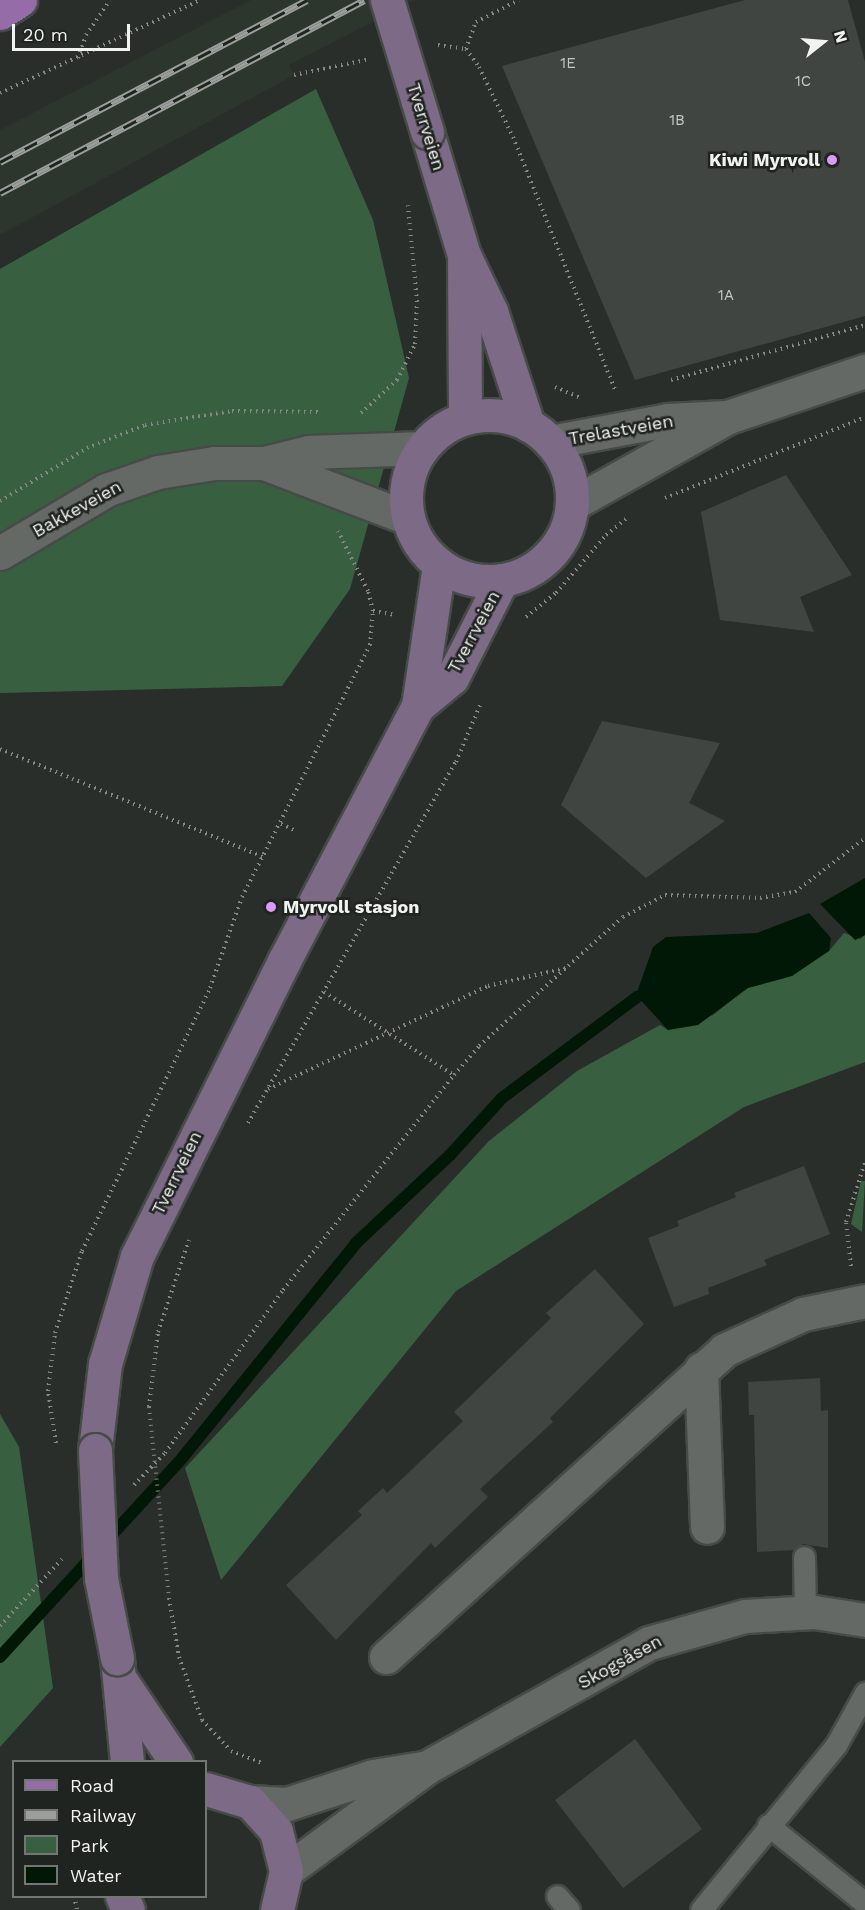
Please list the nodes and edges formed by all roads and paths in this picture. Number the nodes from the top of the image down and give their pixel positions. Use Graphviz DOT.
graph roads {
  1 [pos="20,0"];
  2 [pos="110,0"];
  3 [pos="200,0"];
  4 [pos="387,0"];
  5 [pos="519,0"];
  6 [pos="0,13"];
  7 [pos="432,46"];
  8 [pos="466,49"];
  9 [pos="378,57"];
  10 [pos="78,58"];
  11 [pos="294,75"];
  12 [pos="0,93"];
  13 [pos="408,199"];
  14 [pos="465,255"];
  15 [pos="865,325"];
  16 [pos="865,371"];
  17 [pos="548,380"];
  18 [pos="660,383"];
  19 [pos="627,392"];
  20 [pos="618,396"];
  21 [pos="590,401"];
  22 [pos="611,402"];
  23 [pos="728,417"];
  24 [pos="865,417"];
  25 [pos="465,418"];
  26 [pos="357,423"];
  27 [pos="539,433"];
  28 [pos="422,448"];
  29 [pos="264,463"];
  30 [pos="660,500"];
  31 [pos="572,504"];
  32 [pos="634,514"];
  33 [pos="408,518"];
  34 [pos="337,520"];
  35 [pos="0,553"];
  36 [pos="439,565"];
  37 [pos="502,580"];
  38 [pos="373,611"];
  39 [pos="404,617"];
  40 [pos="518,625"];
  41 [pos="483,699"];
  42 [pos="418,706"];
  43 [pos="0,749"];
  44 [pos="281,824"];
  45 [pos="294,830"];
  46 [pos="865,838"];
  47 [pos="263,857"];
  48 [pos="568,968"];
  49 [pos="324,992"];
  50 [pos="391,1034"];
  51 [pos="454,1075"];
  52 [pos="268,1089"];
  53 [pos="246,1126"];
  54 [pos="865,1162"];
  55 [pos="191,1237"];
  56 [pos="863,1301"];
  57 [pos="701,1369"];
  58 [pos="57,1447"];
  59 [pos="132,1487"];
  60 [pos="707,1527"];
  61 [pos="66,1555"];
  62 [pos="804,1557"];
  63 [pos="805,1613"];
  64 [pos="865,1620"];
  65 [pos="0,1626"];
  66 [pos="386,1657"];
  67 [pos="122,1682"];
  68 [pos="865,1693"];
  69 [pos="127,1760"];
  70 [pos="175,1760"];
  71 [pos="266,1764"];
  72 [pos="427,1767"];
  73 [pos="207,1789"];
  74 [pos="250,1802"];
  75 [pos="768,1825"];
  76 [pos="286,1871"];
  77 [pos="865,1903"];
  78 [pos="277,1910"];
  79 [pos="701,1910"];
  1 -- 6 [label="main road"];
  2 -- 10 [label="path"];
  3 -- 10 [label="path"];
  4 -- 14 [label="main road, Tverrveien, bridge"];
  5 -- 8 [label="path"];
  7 -- 8 [label="path"];
  8 -- 20 [label="path"];
  9 -- 11 [label="path"];
  10 -- 12 [label="path"];
  13 -- 26 [label="path"];
  14 -- 25 [label="main road, Tverrveien"];
  14 -- 27 [label="main road, Tverrveien"];
  15 -- 18 [label="path"];
  16 -- 23 [label="street, Trelastveien"];
  17 -- 21 [label="path"];
  19 -- 20 [label="path"];
  20 -- 22 [label="path"];
  23 -- 27 [label="street, Trelastveien"];
  23 -- 31 [label="street, Trelastveien"];
  24 -- 30 [label="path"];
  25 -- 27 [label="main road, Tverrveien"];
  25 -- 28 [label="main road, Tverrveien"];
  27 -- 31 [label="main road, Tverrveien"];
  28 -- 29 [label="street, Bakkeveien"];
  28 -- 33 [label="main road, Tverrveien"];
  29 -- 33 [label="street, Bakkeveien"];
  29 -- 35 [label="street, Bakkeveien"];
  31 -- 37 [label="main road, Tverrveien"];
  32 -- 40 [label="path"];
  33 -- 36 [label="main road, Tverrveien"];
  34 -- 38 [label="path"];
  36 -- 37 [label="main road, Tverrveien"];
  36 -- 42 [label="main road, Tverrveien"];
  37 -- 42 [label="main road, Tverrveien"];
  38 -- 39 [label="path"];
  38 -- 44 [label="path"];
  41 -- 49 [label="path"];
  42 -- 67 [label="main road, Tverrveien, bridge"];
  43 -- 47 [label="path"];
  44 -- 45 [label="path"];
  44 -- 47 [label="path"];
  46 -- 48 [label="path"];
  47 -- 58 [label="path"];
  48 -- 50 [label="path"];
  48 -- 51 [label="path"];
  49 -- 50 [label="path"];
  49 -- 52 [label="path"];
  50 -- 51 [label="path"];
  50 -- 52 [label="path"];
  51 -- 59 [label="path"];
  52 -- 53 [label="path"];
  54 -- 56 [label="path"];
  55 -- 71 [label="path, bridge"];
  56 -- 57 [label="street"];
  57 -- 60 [label="street"];
  57 -- 66 [label="street"];
  61 -- 65 [label="path"];
  62 -- 63 [label="lane"];
  63 -- 64 [label="street, Skogsåsen"];
  63 -- 72 [label="street, Skogsåsen"];
  67 -- 69 [label="main road, Tverrveien"];
  67 -- 70 [label="main road, Tverrveien"];
  68 -- 75 [label="lane"];
  72 -- 74 [label="street, Skogsåsen"];
  72 -- 76 [label="street, Skogsåsen"];
  73 -- 74 [label="main road"];
  74 -- 76 [label="main road"];
  75 -- 77 [label="lane"];
  75 -- 79 [label="lane"];
  76 -- 78 [label="main road"];
}
